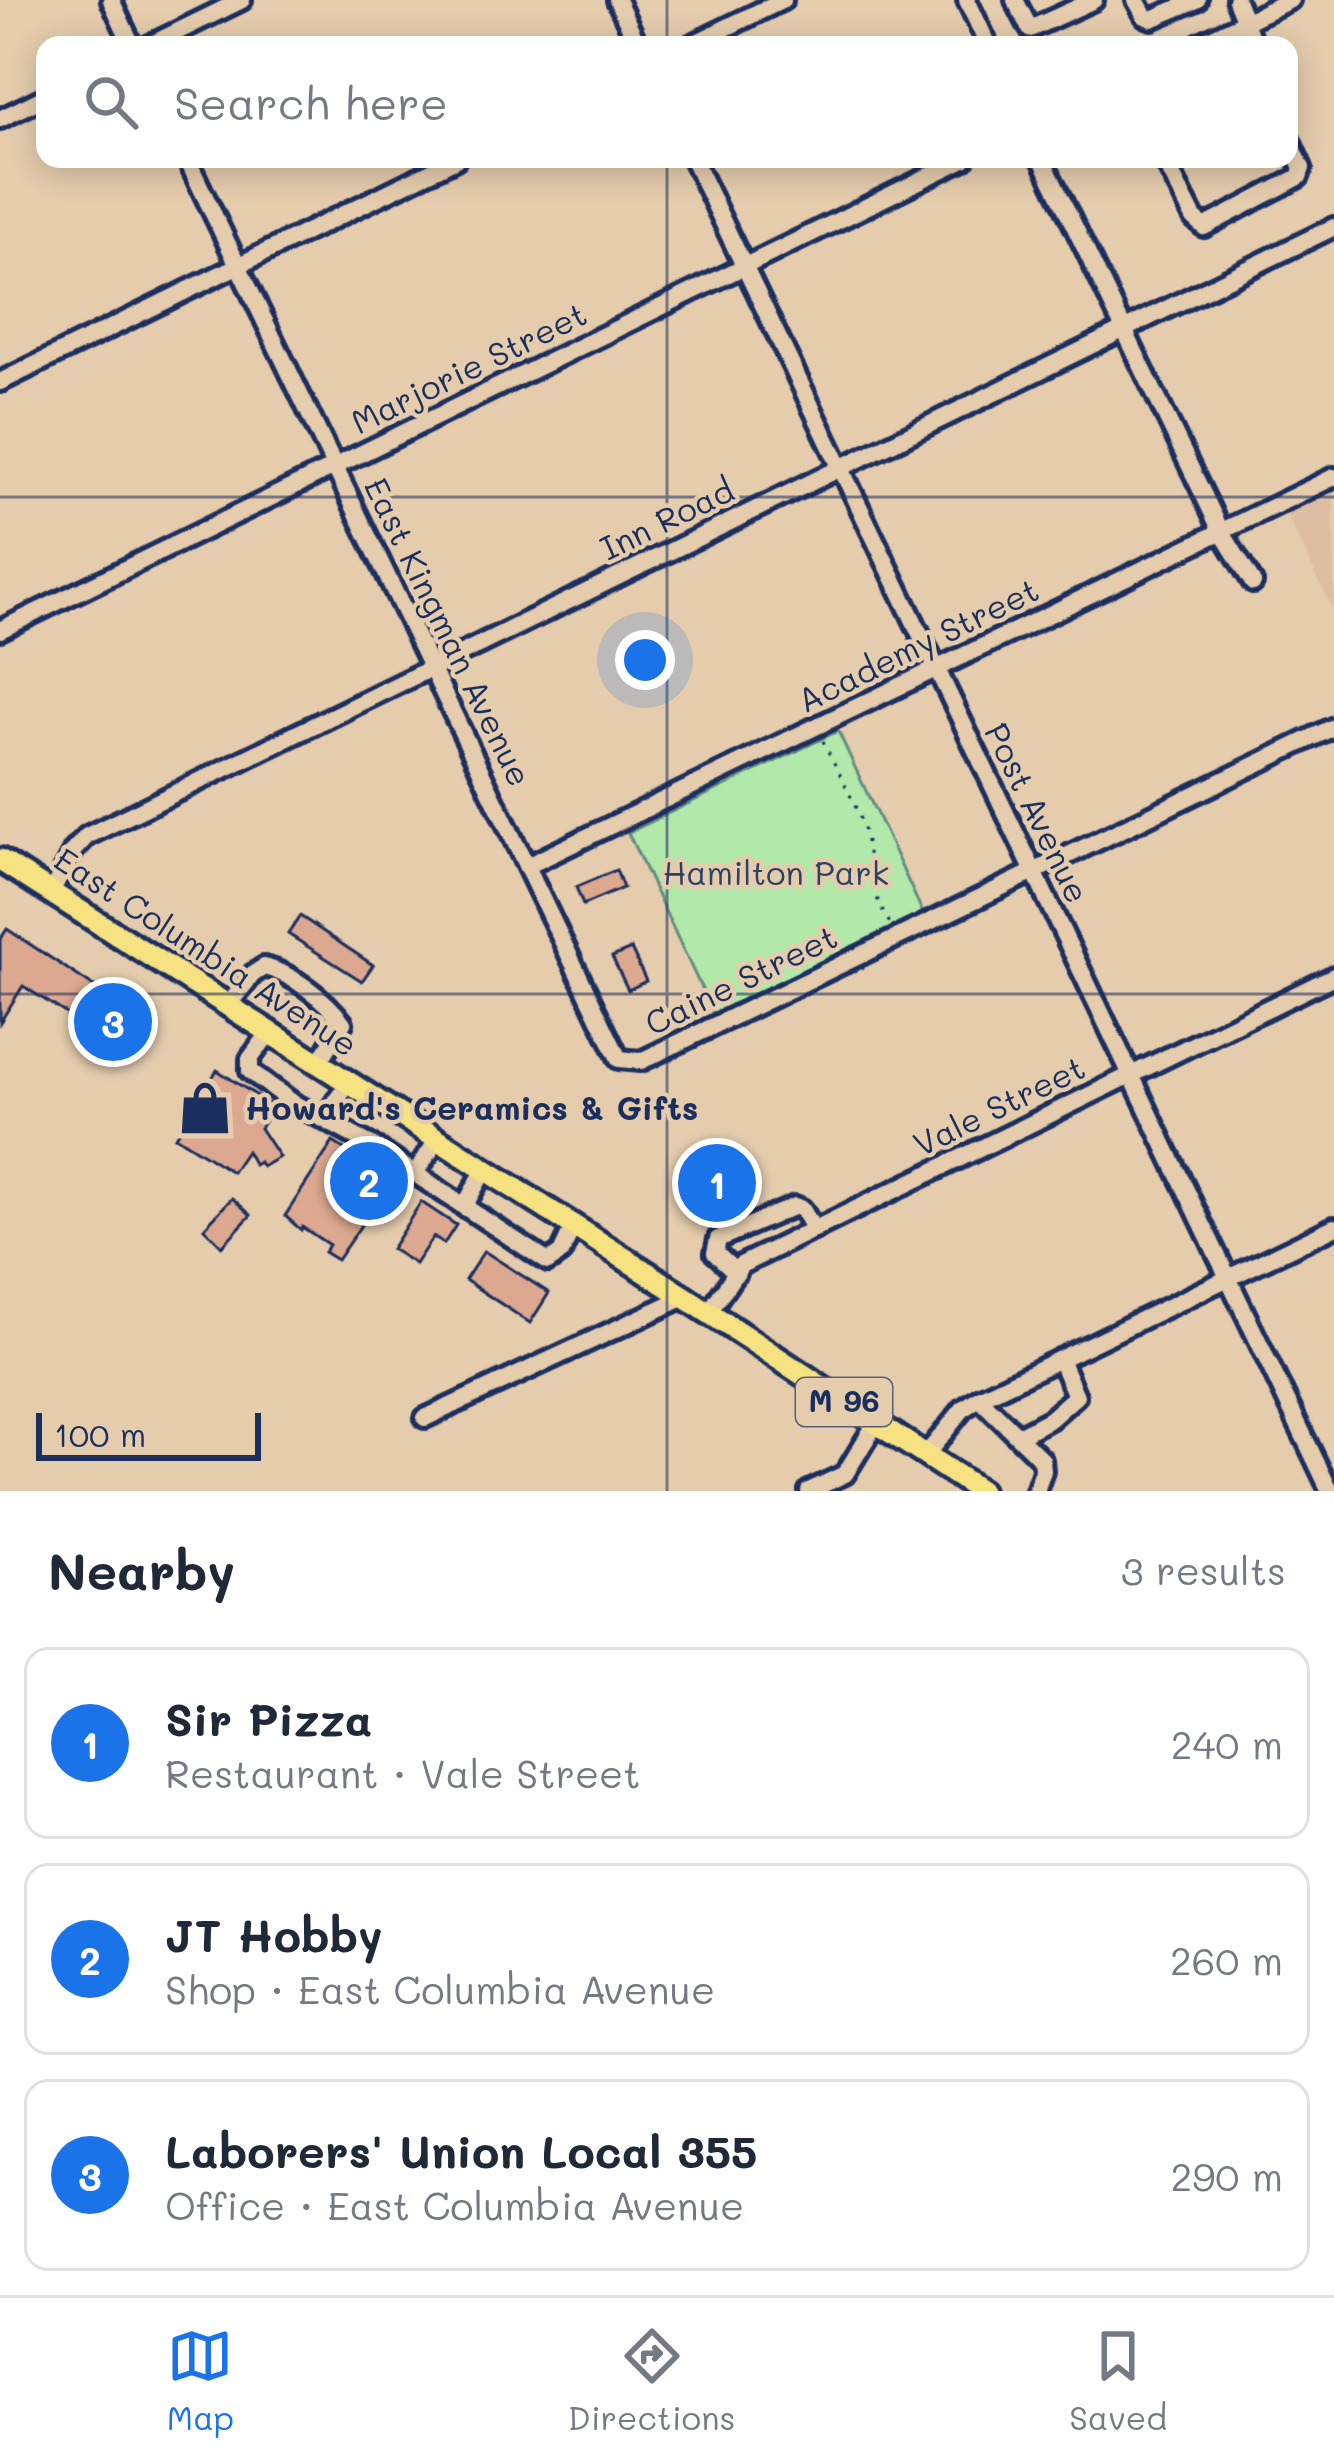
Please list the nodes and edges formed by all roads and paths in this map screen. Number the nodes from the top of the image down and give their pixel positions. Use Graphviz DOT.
graph roads {
  1 [pos="111,0"];
  2 [pos="242,0"];
  3 [pos="617,0"];
  4 [pos="783,0"];
  5 [pos="967,0"];
  6 [pos="1015,0"];
  7 [pos="1094,0"];
  8 [pos="1136,0"];
  9 [pos="1197,0"];
  10 [pos="1237,0"];
  11 [pos="1287,1"];
  12 [pos="1245,20"];
  13 [pos="128,36"];
  14 [pos="168,36"];
  15 [pos="634,36"];
  16 [pos="709,36"];
  17 [pos="984,36"];
  18 [pos="1214,36"];
  19 [pos="1251,36"];
  20 [pos="36,101"];
  21 [pos="0,119"];
  22 [pos="1298,159"];
  23 [pos="191,168"];
  24 [pos="437,168"];
  25 [pos="697,168"];
  26 [pos="945,168"];
  27 [pos="1046,168"];
  28 [pos="1169,168"];
  29 [pos="1334,227"];
  30 [pos="238,265"];
  31 [pos="744,266"];
  32 [pos="1123,328"];
  33 [pos="0,382"];
  34 [pos="336,466"];
  35 [pos="840,468"];
  36 [pos="1334,477"];
  37 [pos="1221,531"];
  38 [pos="1253,584"];
  39 [pos="0,630"];
  40 [pos="430,668"];
  41 [pos="935,670"];
  42 [pos="818,727"];
  43 [pos="1334,727"];
  44 [pos="0,860"];
  45 [pos="527,866"];
  46 [pos="1032,873"];
  47 [pos="51,892"];
  48 [pos="900,936"];
  49 [pos="1334,976"];
  50 [pos="228,1005"];
  51 [pos="270,1032"];
  52 [pos="626,1062"];
  53 [pos="320,1063"];
  54 [pos="1130,1074"];
  55 [pos="349,1082"];
  56 [pos="324,1119"];
  57 [pos="438,1139"];
  58 [pos="485,1169"];
  59 [pos="416,1174"];
  60 [pos="464,1207"];
  61 [pos="574,1225"];
  62 [pos="1334,1227"];
  63 [pos="814,1230"];
  64 [pos="736,1273"];
  65 [pos="1228,1279"];
  66 [pos="685,1297"];
  67 [pos="709,1312"];
  68 [pos="1060,1359"];
  69 [pos="979,1398"];
  70 [pos="425,1418"];
  71 [pos="876,1424"];
  72 [pos="1020,1435"];
  73 [pos="925,1456"];
  74 [pos="1330,1486"];
  75 [pos="809,1491"];
  76 [pos="980,1491"];
  77 [pos="1036,1491"];
  1 -- 13 [label="street"];
  2 -- 14 [label="street"];
  3 -- 15 [label="street"];
  4 -- 16 [label="street"];
  5 -- 17 [label="street"];
  6 -- 7 [label="street"];
  8 -- 9 [label="street"];
  10 -- 12 [label="street"];
  11 -- 12 [label="street"];
  12 -- 18 [label="street"];
  12 -- 19 [label="street"];
  20 -- 21 [label="street"];
  22 -- 28 [label="street"];
  23 -- 30 [label="street, East Kingman Avenue"];
  24 -- 30 [label="street"];
  25 -- 31 [label="street, Post Avenue"];
  26 -- 31 [label="street, Marjorie Street"];
  27 -- 32 [label="street"];
  29 -- 32 [label="street, Inn Road"];
  30 -- 33 [label="street"];
  30 -- 34 [label="street, East Kingman Avenue"];
  31 -- 34 [label="street, Marjorie Street"];
  31 -- 35 [label="street, Post Avenue"];
  32 -- 35 [label="street, Inn Road"];
  32 -- 37 [label="street"];
  34 -- 39 [label="street, Marjorie Street"];
  34 -- 40 [label="street, East Kingman Avenue"];
  35 -- 40 [label="street, Inn Road"];
  35 -- 41 [label="street, Post Avenue"];
  36 -- 37 [label="street, Academy Street"];
  37 -- 38 [label="street"];
  37 -- 41 [label="street, Academy Street"];
  40 -- 45 [label="street, East Kingman Avenue"];
  40 -- 47 [label="street, Inn Road"];
  41 -- 42 [label="street, Academy Street"];
  41 -- 46 [label="street, Post Avenue"];
  42 -- 45 [label="street, Academy Street"];
  42 -- 48 [label="path"];
  43 -- 46 [label="street, Caine Street"];
  44 -- 47 [label="main road, East Columbia Avenue / M 96"];
  45 -- 52 [label="street, East Kingman Avenue"];
  46 -- 48 [label="street, Caine Street"];
  46 -- 54 [label="street, Post Avenue"];
  47 -- 50 [label="main road, East Columbia Avenue / M 96"];
  48 -- 52 [label="street, Caine Street"];
  49 -- 54 [label="street, Vale Street"];
  50 -- 51 [label="main road, East Columbia Avenue / M 96"];
  50 -- 53 [label="street"];
  51 -- 53 [label="main road, East Columbia Avenue / M 96"];
  51 -- 56 [label="street"];
  53 -- 55 [label="main road, East Columbia Avenue / M 96"];
  54 -- 63 [label="street, Vale Street"];
  54 -- 65 [label="street, Post Avenue"];
  55 -- 56 [label="street"];
  55 -- 57 [label="main road, East Columbia Avenue / M 96"];
  56 -- 59 [label="street"];
  57 -- 58 [label="main road, East Columbia Avenue / M 96"];
  57 -- 59 [label="street"];
  58 -- 60 [label="street"];
  58 -- 61 [label="main road, East Columbia Avenue / M 96"];
  59 -- 60 [label="street"];
  60 -- 61 [label="street"];
  61 -- 66 [label="main road, East Columbia Avenue / M 96"];
  62 -- 65 [label="street"];
  63 -- 64 [label="street, Vale Street"];
  63 -- 64 [label="street"];
  64 -- 67 [label="street, Vale Street"];
  65 -- 68 [label="street"];
  65 -- 74 [label="street, Post Avenue"];
  66 -- 67 [label="main road, East Columbia Avenue / M 96"];
  66 -- 70 [label="street"];
  67 -- 71 [label="main road, East Columbia Avenue / M 96"];
  68 -- 69 [label="street"];
  68 -- 72 [label="street"];
  69 -- 72 [label="street"];
  69 -- 73 [label="street"];
  71 -- 73 [label="main road, East Columbia Avenue / M 96"];
  71 -- 75 [label="street"];
  72 -- 77 [label="street"];
  73 -- 76 [label="main road, East Columbia Avenue / M 96"];
}
